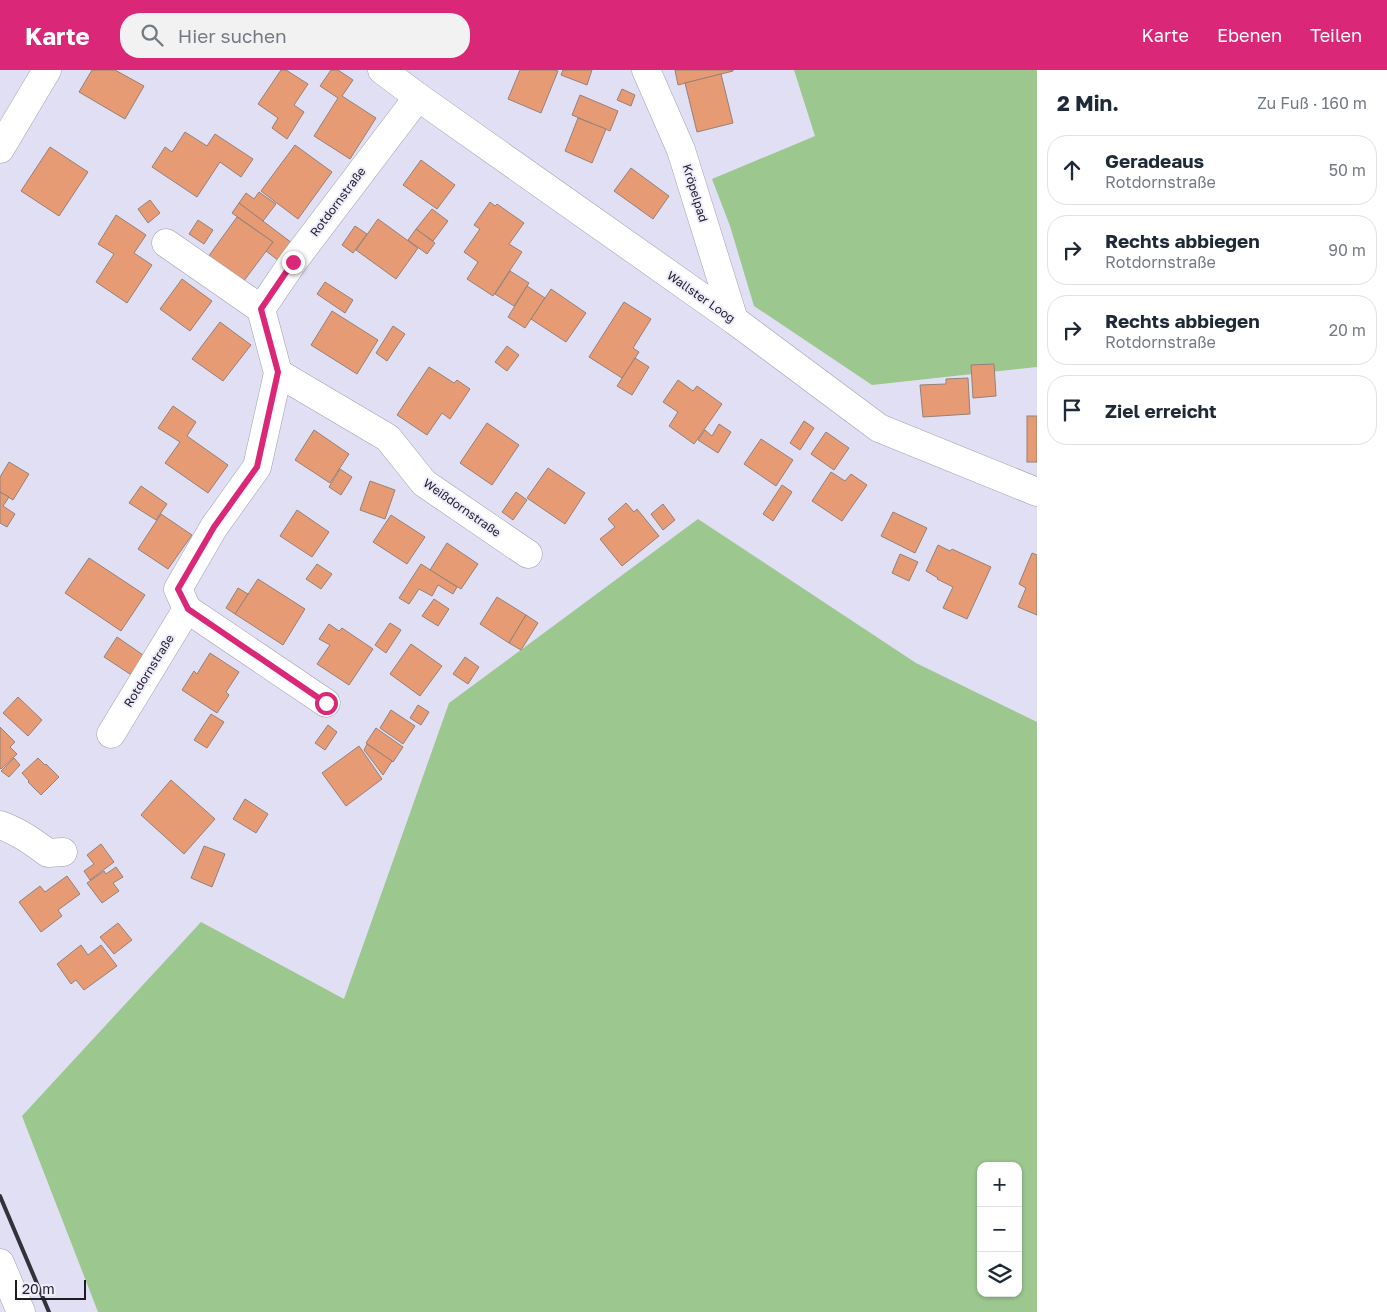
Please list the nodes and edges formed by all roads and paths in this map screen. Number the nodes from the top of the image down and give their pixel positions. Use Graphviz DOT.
graph roads {
  1 [pos="47,70"];
  2 [pos="382,70"];
  3 [pos="646,70"];
  4 [pos="418,97"];
  5 [pos="0,149"];
  6 [pos="166,243"];
  7 [pos="261,309"];
  8 [pos="734,320"];
  9 [pos="278,372"];
  10 [pos="1037,492"];
  11 [pos="528,554"];
  12 [pos="188,609"];
  13 [pos="326,703"];
  14 [pos="111,734"];
  15 [pos="0,824"];
  16 [pos="63,852"];
  17 [pos="0,1263"];
  18 [pos="21,1312"];
  1 -- 5 [label="street"];
  2 -- 4 [label="street, Wallster Loog"];
  3 -- 8 [label="street, Kröpelpad"];
  4 -- 7 [label="street, Rotdornstraße"];
  4 -- 8 [label="street, Wallster Loog"];
  6 -- 7 [label="street"];
  7 -- 9 [label="street"];
  8 -- 10 [label="street, Wallster Loog"];
  9 -- 11 [label="street, Weißdornstraße"];
  9 -- 12 [label="street"];
  12 -- 13 [label="street"];
  12 -- 14 [label="street, Rotdornstraße"];
  15 -- 16 [label="street"];
  17 -- 18 [label="street"];
}
